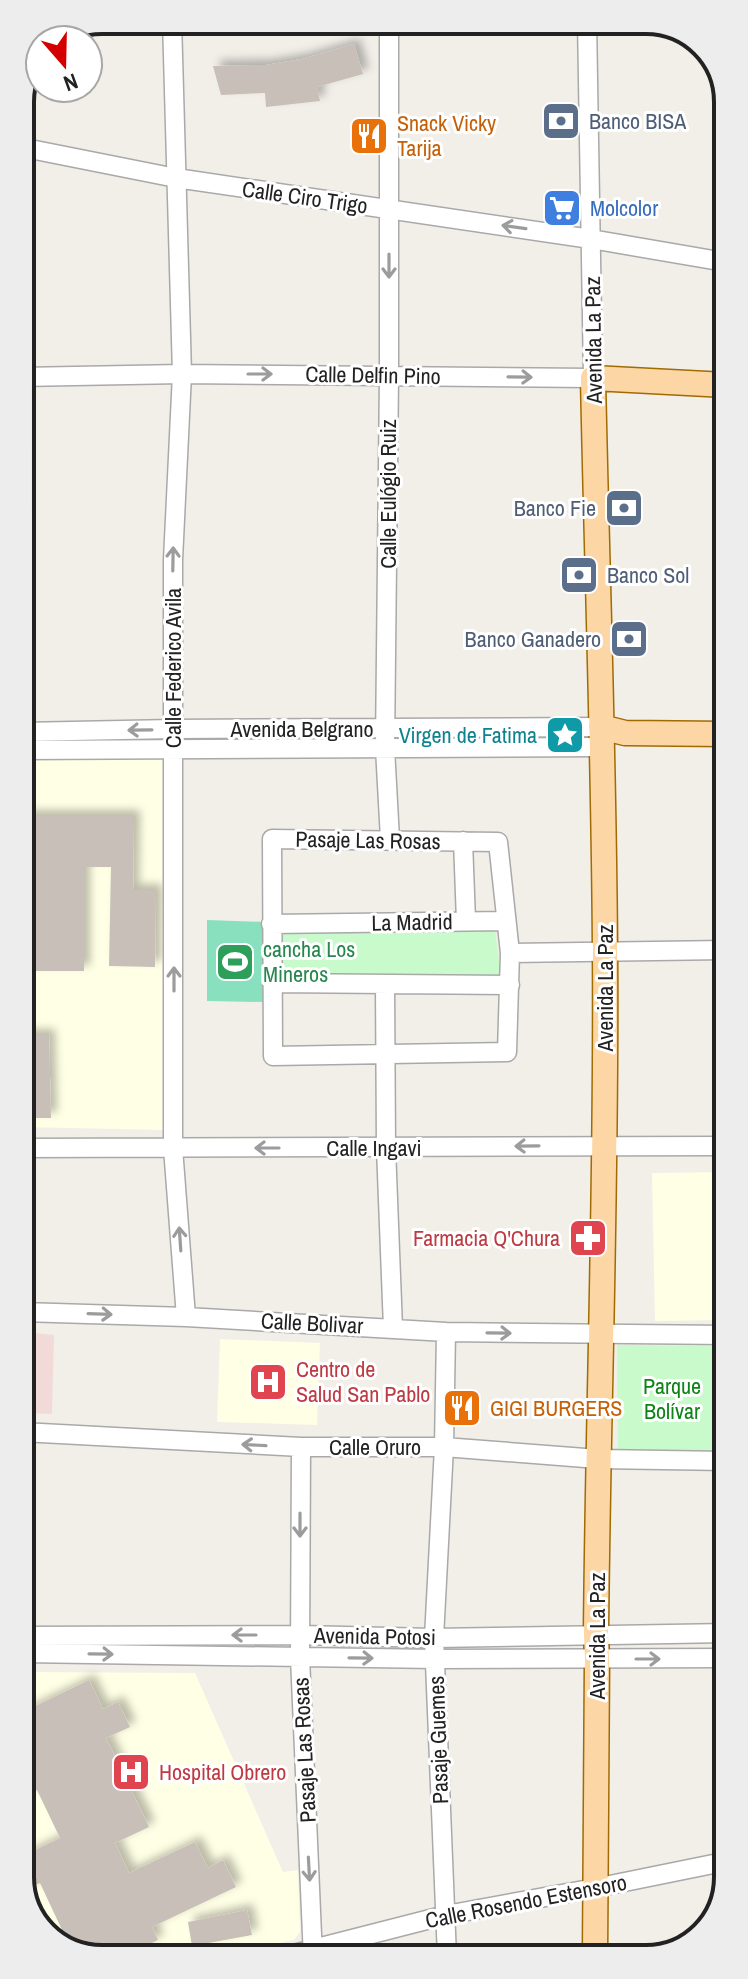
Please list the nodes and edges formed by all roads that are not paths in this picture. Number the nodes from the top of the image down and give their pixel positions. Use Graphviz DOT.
graph roads {
  1 [pos="172,34"];
  2 [pos="389,34"];
  3 [pos="587,34"];
  4 [pos="34,150"];
  5 [pos="176,178"];
  6 [pos="389,209"];
  7 [pos="591,239"];
  8 [pos="714,260"];
  9 [pos="182,374"];
  10 [pos="389,375"];
  11 [pos="34,377"];
  12 [pos="593,378"];
  13 [pos="714,384"];
  14 [pos="386,728"];
  15 [pos="173,729"];
  16 [pos="34,732"];
  17 [pos="714,734"];
  18 [pos="601,737"];
  19 [pos="385,748"];
  20 [pos="174,749"];
  21 [pos="34,750"];
  22 [pos="390,839"];
  23 [pos="463,841"];
  24 [pos="466,921"];
  25 [pos="505,921"];
  26 [pos="271,924"];
  27 [pos="714,950"];
  28 [pos="510,953"];
  29 [pos="605,953"];
  30 [pos="272,983"];
  31 [pos="385,985"];
  32 [pos="510,985"];
  33 [pos="385,1054"];
  34 [pos="605,1146"];
  35 [pos="714,1146"];
  36 [pos="34,1148"];
  37 [pos="173,1148"];
  38 [pos="386,1148"];
  39 [pos="34,1312"];
  40 [pos="186,1317"];
  41 [pos="393,1328"];
  42 [pos="446,1332"];
  43 [pos="602,1335"];
  44 [pos="714,1335"];
  45 [pos="34,1433"];
  46 [pos="301,1447"];
  47 [pos="444,1447"];
  48 [pos="598,1459"];
  49 [pos="714,1461"];
  50 [pos="714,1633"];
  51 [pos="596,1634"];
  52 [pos="300,1635"];
  53 [pos="34,1636"];
  54 [pos="434,1638"];
  55 [pos="34,1653"];
  56 [pos="300,1657"];
  57 [pos="714,1658"];
  58 [pos="435,1659"];
  59 [pos="597,1659"];
  60 [pos="714,1864"];
  61 [pos="595,1888"];
  62 [pos="446,1915"];
  63 [pos="313,1945"];
  64 [pos="344,1945"];
  65 [pos="447,1945"];
  66 [pos="595,1945"];
  1 -- 5 [label="street, Calle Federico Avila"];
  2 -- 6 [label="street, Calle Eulógio Ruiz"];
  3 -- 7 [label="street, Avenida La Paz"];
  4 -- 5 [label="street, Calle Ciro Trigo"];
  5 -- 6 [label="street, Calle Ciro Trigo"];
  5 -- 9 [label="street, Calle Federico Avila"];
  7 -- 6 [label="street, Calle Ciro Trigo, one-way"];
  6 -- 10 [label="street, Calle Eulógio Ruiz, one-way"];
  7 -- 8 [label="street, Calle Ciro Trigo"];
  7 -- 12 [label="street, Avenida La Paz"];
  9 -- 10 [label="street, Calle Delfin Pino, one-way"];
  9 -- 11 [label="street, Calle Delfin Pino"];
  15 -- 9 [label="street, Calle Federico Avila, one-way"];
  10 -- 12 [label="street, Calle Delfin Pino, one-way"];
  10 -- 14 [label="street, Calle Eulógio Ruiz"];
  12 -- 13 [label="main road, Calle Delfin Pino"];
  12 -- 18 [label="main road, Avenida La Paz"];
  14 -- 15 [label="street, Avenida Belgrano"];
  14 -- 18 [label="street, Avenida Belgrano"];
  14 -- 19 [label="street, Calle Eulógio Ruiz"];
  15 -- 16 [label="street, Avenida Belgrano, one-way"];
  15 -- 20 [label="street, Calle Federico Avila"];
  17 -- 18 [label="main road, Avenida Belgrano"];
  18 -- 19 [label="street, Avenida Belgrano"];
  18 -- 29 [label="main road, Avenida La Paz"];
  19 -- 20 [label="street, Avenida Belgrano"];
  19 -- 22 [label="street"];
  20 -- 21 [label="street, Avenida Belgrano"];
  37 -- 20 [label="street, Calle Federico Avila, one-way"];
  22 -- 23 [label="street, Pasaje Las Rosas"];
  22 -- 26 [label="street, Pasaje Las Rosas"];
  23 -- 24 [label="street, Pasaje Las Rosas"];
  23 -- 25 [label="street, Pasaje Las Rosas"];
  24 -- 25 [label="street, La Madrid"];
  24 -- 26 [label="street, La Madrid"];
  25 -- 28 [label="street, Pasaje Las Rosas"];
  26 -- 30 [label="street, Pasaje Las Rosas"];
  27 -- 29 [label="street"];
  28 -- 29 [label="street"];
  28 -- 32 [label="street, Pasaje Las Rosas"];
  29 -- 34 [label="main road, Avenida La Paz"];
  30 -- 31 [label="street"];
  30 -- 33 [label="street, Pasaje Las Rosas"];
  31 -- 32 [label="street"];
  31 -- 33 [label="street"];
  32 -- 33 [label="street, Pasaje Las Rosas"];
  33 -- 38 [label="street"];
  34 -- 35 [label="street, Calle Ingavi"];
  34 -- 38 [label="street, Calle Ingavi, one-way"];
  34 -- 43 [label="main road, Avenida La Paz"];
  36 -- 37 [label="street, Calle Ingavi"];
  38 -- 37 [label="street, Calle Ingavi, one-way"];
  40 -- 37 [label="street, Calle Federico Avila, one-way"];
  38 -- 41 [label="street"];
  39 -- 40 [label="street, Calle Bolivar, one-way"];
  40 -- 41 [label="street, Calle Bolivar"];
  41 -- 42 [label="street, Calle Bolivar"];
  42 -- 43 [label="street, Calle Bolivar, one-way"];
  42 -- 47 [label="street, Pasaje Guemes"];
  43 -- 44 [label="street, Calle Bolivar"];
  43 -- 48 [label="main road, Avenida La Paz"];
  46 -- 45 [label="street, Calle Oruro, one-way"];
  46 -- 47 [label="street, Calle Oruro"];
  46 -- 52 [label="street, Pasaje Las Rosas, one-way"];
  47 -- 48 [label="street, Calle Oruro"];
  47 -- 54 [label="street, Pasaje Guemes"];
  48 -- 49 [label="street, Calle Oruro"];
  48 -- 51 [label="main road, Avenida La Paz"];
  50 -- 51 [label="street, Avenida Potosi"];
  51 -- 54 [label="street, Avenida Potosi"];
  51 -- 59 [label="main road, Avenida La Paz"];
  52 -- 53 [label="street, Avenida Potosi, one-way"];
  52 -- 54 [label="street, Avenida Potosi"];
  52 -- 56 [label="street, Pasaje Las Rosas"];
  54 -- 58 [label="street, Pasaje Guemes"];
  55 -- 56 [label="street, Avenida Potosi, one-way"];
  56 -- 58 [label="street, Avenida Potosi, one-way"];
  56 -- 63 [label="street, Pasaje Las Rosas, one-way"];
  59 -- 57 [label="street, Avenida Potosi, one-way"];
  58 -- 59 [label="street, Avenida Potosi"];
  58 -- 62 [label="street, Pasaje Guemes"];
  59 -- 61 [label="main road, Avenida La Paz"];
  60 -- 61 [label="street, Calle Rosendo Estensoro"];
  61 -- 62 [label="street, Calle Rosendo Estensoro"];
  61 -- 66 [label="main road, Avenida La Paz"];
  62 -- 64 [label="street, Calle Rosendo Estensoro"];
  62 -- 65 [label="street, Pasaje Guemes"];
}
